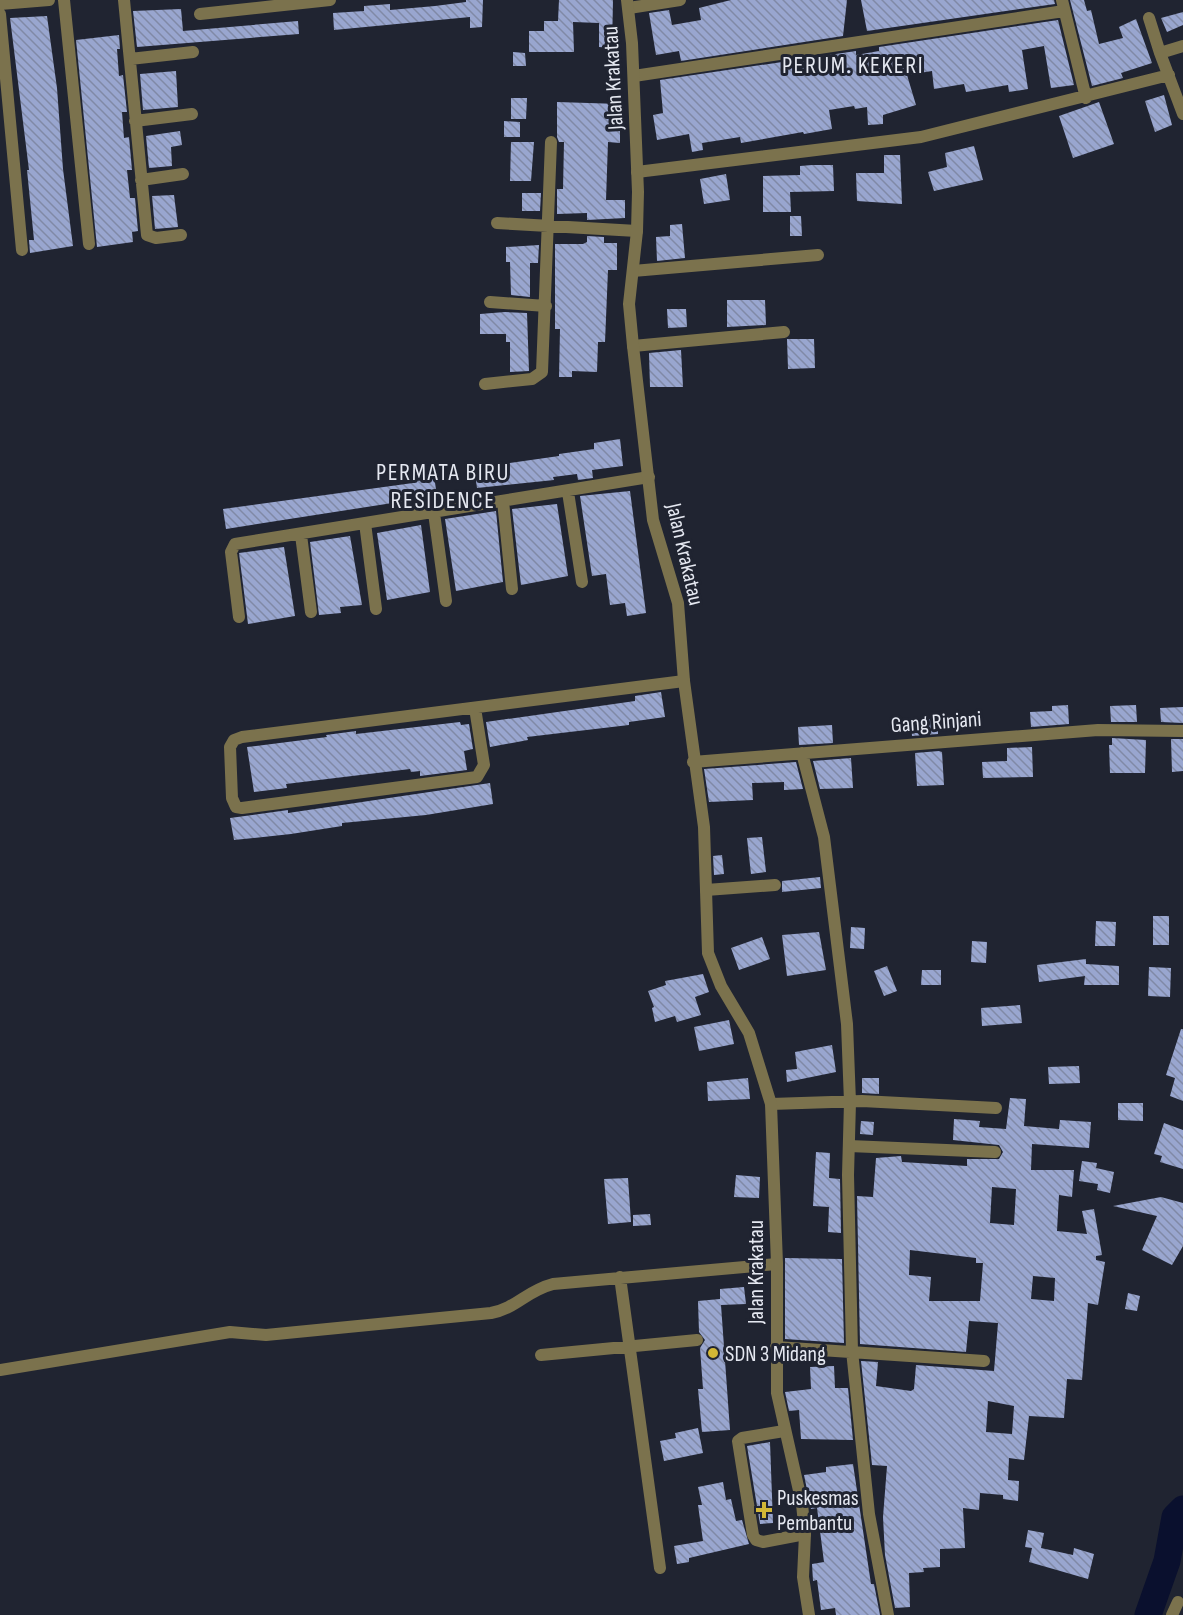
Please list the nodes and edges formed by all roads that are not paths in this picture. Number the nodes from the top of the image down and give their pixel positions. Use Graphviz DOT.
graph roads {
  1 [pos="49,0"];
  2 [pos="64,0"];
  3 [pos="124,0"];
  4 [pos="330,0"];
  5 [pos="680,0"];
  6 [pos="36,1"];
  7 [pos="306,1"];
  8 [pos="0,4"];
  9 [pos="628,4"];
  10 [pos="1063,5"];
  11 [pos="0,14"];
  12 [pos="200,14"];
  13 [pos="1149,18"];
  14 [pos="1183,46"];
  15 [pos="193,52"];
  16 [pos="1160,53"];
  17 [pos="130,59"];
  18 [pos="1169,75"];
  19 [pos="634,76"];
  20 [pos="1086,98"];
  21 [pos="192,114"];
  22 [pos="1183,114"];
  23 [pos="135,121"];
  24 [pos="552,142"];
  25 [pos="637,172"];
  26 [pos="183,174"];
  27 [pos="141,180"];
  28 [pos="497,223"];
  29 [pos="547,225"];
  30 [pos="637,231"];
  31 [pos="181,235"];
  32 [pos="89,244"];
  33 [pos="22,250"];
  34 [pos="818,255"];
  35 [pos="633,271"];
  36 [pos="490,302"];
  37 [pos="546,306"];
  38 [pos="784,332"];
  39 [pos="633,346"];
  40 [pos="485,384"];
  41 [pos="649,477"];
  42 [pos="568,492"];
  43 [pos="503,501"];
  44 [pos="434,513"];
  45 [pos="365,524"];
  46 [pos="301,535"];
  47 [pos="582,582"];
  48 [pos="512,589"];
  49 [pos="447,601"];
  50 [pos="376,609"];
  51 [pos="310,612"];
  52 [pos="239,617"];
  53 [pos="684,681"];
  54 [pos="475,708"];
  55 [pos="1183,731"];
  56 [pos="802,753"];
  57 [pos="693,762"];
  58 [pos="775,885"];
  59 [pos="706,890"];
  60 [pos="850,1102"];
  61 [pos="771,1104"];
  62 [pos="996,1108"];
  63 [pos="849,1146"];
  64 [pos="995,1152"];
  65 [pos="777,1264"];
  66 [pos="620,1277"];
  67 [pos="697,1340"];
  68 [pos="631,1346"];
  69 [pos="776,1347"];
  70 [pos="852,1351"];
  71 [pos="541,1355"];
  72 [pos="984,1361"];
  73 [pos="0,1370"];
  74 [pos="784,1431"];
  75 [pos="805,1534"];
  76 [pos="660,1568"];
  77 [pos="1179,1602"];
  78 [pos="809,1615"];
  79 [pos="888,1615"];
  80 [pos="1172,1615"];
  1 -- 6 [label="street"];
  2 -- 32 [label="street"];
  3 -- 17 [label="street"];
  4 -- 7 [label="street"];
  5 -- 9 [label="street"];
  6 -- 8 [label="street"];
  7 -- 12 [label="street"];
  9 -- 19 [label="street, Jalan Krakatau"];
  10 -- 19 [label="street"];
  10 -- 20 [label="street"];
  11 -- 33 [label="street"];
  13 -- 16 [label="street"];
  14 -- 16 [label="street"];
  15 -- 17 [label="street"];
  16 -- 18 [label="street"];
  17 -- 23 [label="street"];
  18 -- 20 [label="street"];
  18 -- 22 [label="street"];
  19 -- 25 [label="street, Jalan Krakatau"];
  20 -- 25 [label="street"];
  21 -- 23 [label="street"];
  23 -- 27 [label="street"];
  24 -- 29 [label="street"];
  25 -- 30 [label="street, Jalan Krakatau"];
  26 -- 27 [label="street"];
  27 -- 31 [label="street"];
  28 -- 29 [label="street"];
  29 -- 30 [label="street"];
  29 -- 37 [label="street"];
  30 -- 35 [label="street, Jalan Krakatau"];
  34 -- 35 [label="street"];
  35 -- 39 [label="street, Jalan Krakatau"];
  36 -- 37 [label="street"];
  37 -- 40 [label="street"];
  38 -- 39 [label="street"];
  39 -- 41 [label="street, Jalan Krakatau"];
  41 -- 42 [label="street"];
  41 -- 53 [label="street, Jalan Krakatau"];
  42 -- 43 [label="street"];
  42 -- 47 [label="street"];
  43 -- 44 [label="street"];
  43 -- 48 [label="street"];
  44 -- 45 [label="street"];
  44 -- 49 [label="street"];
  45 -- 46 [label="street"];
  45 -- 50 [label="street"];
  46 -- 51 [label="street"];
  46 -- 52 [label="street"];
  53 -- 54 [label="street"];
  53 -- 57 [label="street, Jalan Krakatau"];
  54 -- 54 [label="street"];
  55 -- 56 [label="street, Gang Rinjani"];
  56 -- 57 [label="street, Gang Rinjani"];
  56 -- 60 [label="street"];
  57 -- 59 [label="street, Jalan Krakatau"];
  58 -- 59 [label="street"];
  59 -- 61 [label="street, Jalan Krakatau"];
  60 -- 61 [label="street"];
  60 -- 62 [label="street"];
  60 -- 63 [label="street"];
  61 -- 65 [label="street, Jalan Krakatau"];
  63 -- 64 [label="street"];
  63 -- 70 [label="street"];
  65 -- 66 [label="street"];
  65 -- 69 [label="street, Jalan Krakatau"];
  66 -- 68 [label="street"];
  66 -- 73 [label="street"];
  67 -- 68 [label="street"];
  68 -- 71 [label="street"];
  68 -- 76 [label="street"];
  69 -- 70 [label="street"];
  69 -- 74 [label="street, Jalan Krakatau"];
  70 -- 72 [label="street"];
  70 -- 79 [label="street"];
  74 -- 75 [label="street, Jalan Krakatau"];
  74 -- 75 [label="street"];
  75 -- 78 [label="street, Jalan Krakatau"];
  77 -- 80 [label="street"];
}
